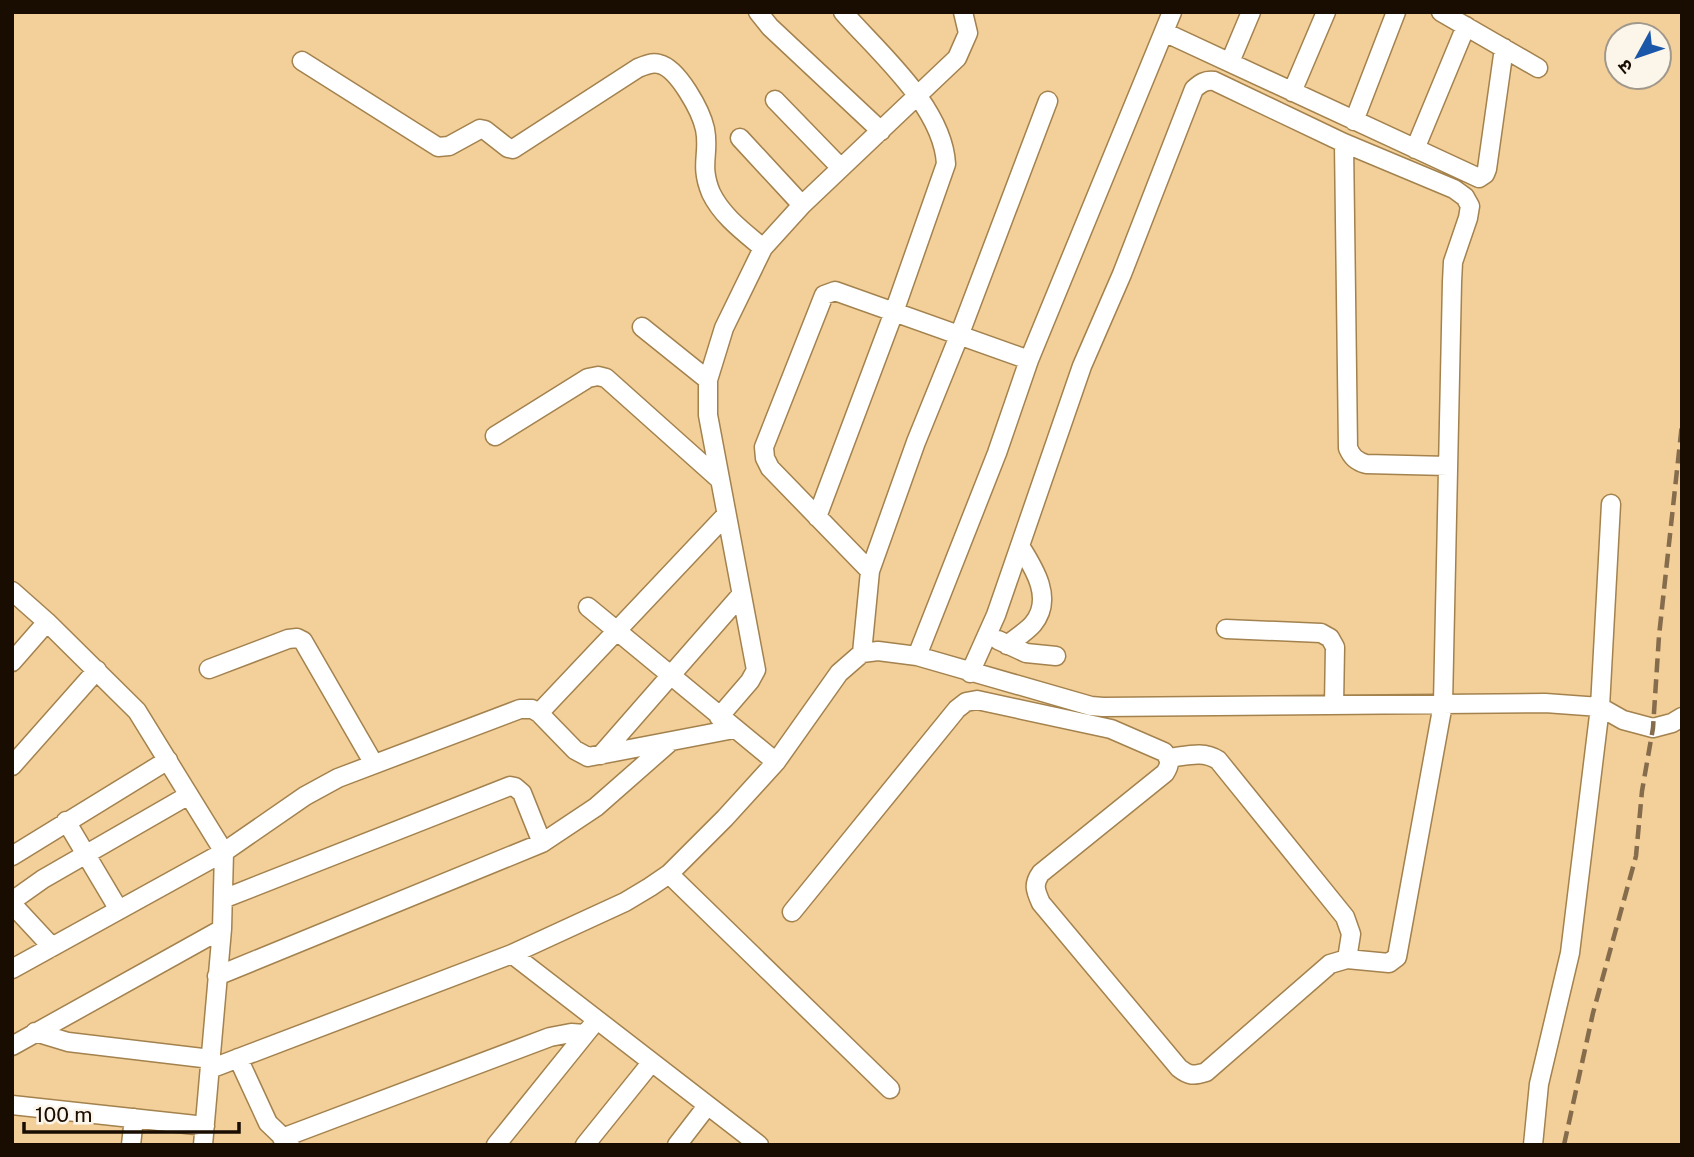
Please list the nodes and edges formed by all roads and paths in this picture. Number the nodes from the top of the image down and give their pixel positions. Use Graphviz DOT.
graph roads {
  1 [pos="758,12"];
  2 [pos="843,12"];
  3 [pos="963,12"];
  4 [pos="1172,12"];
  5 [pos="1251,12"];
  6 [pos="1326,12"];
  7 [pos="1396,12"];
  8 [pos="1441,12"];
  9 [pos="1466,26"];
  10 [pos="1164,32"];
  11 [pos="1504,48"];
  12 [pos="302,61"];
  13 [pos="1230,62"];
  14 [pos="1538,68"];
  15 [pos="1292,92"];
  16 [pos="918,96"];
  17 [pos="775,100"];
  18 [pos="1048,101"];
  19 [pos="1354,121"];
  20 [pos="881,131"];
  21 [pos="740,138"];
  22 [pos="1344,143"];
  23 [pos="1415,149"];
  24 [pos="841,168"];
  25 [pos="802,205"];
  26 [pos="763,248"];
  27 [pos="894,312"];
  28 [pos="642,327"];
  29 [pos="959,336"];
  30 [pos="1029,360"];
  31 [pos="708,380"];
  32 [pos="495,436"];
  33 [pos="1448,466"];
  34 [pos="719,478"];
  35 [pos="1611,504"];
  36 [pos="726,515"];
  37 [pos="817,517"];
  38 [pos="1020,547"];
  39 [pos="870,570"];
  40 [pos="12,591"];
  41 [pos="741,595"];
  42 [pos="588,607"];
  43 [pos="47,621"];
  44 [pos="1226,629"];
  45 [pos="617,631"];
  46 [pos="988,635"];
  47 [pos="1007,645"];
  48 [pos="862,653"];
  49 [pos="917,656"];
  50 [pos="1056,656"];
  51 [pos="12,662"];
  52 [pos="209,669"];
  53 [pos="97,670"];
  54 [pos="970,673"];
  55 [pos="670,675"];
  56 [pos="1443,704"];
  57 [pos="1334,705"];
  58 [pos="1600,707"];
  59 [pos="539,713"];
  60 [pos="719,717"];
  61 [pos="1682,717"];
  62 [pos="734,729"];
  63 [pos="670,743"];
  64 [pos="767,754"];
  65 [pos="601,755"];
  66 [pos="1169,758"];
  67 [pos="169,760"];
  68 [pos="374,764"];
  69 [pos="12,766"];
  70 [pos="189,795"];
  71 [pos="66,821"];
  72 [pos="542,844"];
  73 [pos="224,852"];
  74 [pos="86,855"];
  75 [pos="12,856"];
  76 [pos="669,874"];
  77 [pos="223,899"];
  78 [pos="12,902"];
  79 [pos="119,910"];
  80 [pos="792,912"];
  81 [pos="222,929"];
  82 [pos="52,947"];
  83 [pos="512,954"];
  84 [pos="1347,959"];
  85 [pos="12,969"];
  86 [pos="218,976"];
  87 [pos="590,1028"];
  88 [pos="35,1032"];
  89 [pos="12,1046"];
  90 [pos="238,1058"];
  91 [pos="651,1063"];
  92 [pos="210,1064"];
  93 [pos="890,1088"];
  94 [pos="12,1105"];
  95 [pos="707,1106"];
  96 [pos="134,1118"];
  97 [pos="205,1126"];
  98 [pos="287,1141"];
  99 [pos="131,1145"];
  100 [pos="203,1145"];
  101 [pos="496,1145"];
  102 [pos="585,1145"];
  103 [pos="677,1145"];
  104 [pos="759,1145"];
  105 [pos="1534,1145"];
  1 -- 20 [label="street"];
  2 -- 16 [label="street"];
  3 -- 16 [label="street"];
  4 -- 10 [label="street"];
  5 -- 13 [label="street"];
  6 -- 15 [label="street"];
  7 -- 19 [label="street"];
  8 -- 9 [label="street"];
  9 -- 11 [label="street"];
  9 -- 23 [label="street"];
  10 -- 13 [label="street"];
  10 -- 30 [label="street"];
  11 -- 14 [label="street"];
  11 -- 23 [label="street"];
  12 -- 26 [label="street"];
  13 -- 15 [label="street"];
  15 -- 19 [label="street"];
  16 -- 20 [label="street"];
  16 -- 27 [label="street"];
  17 -- 24 [label="street"];
  18 -- 29 [label="street"];
  19 -- 23 [label="street"];
  20 -- 24 [label="street"];
  21 -- 25 [label="street"];
  22 -- 33 [label="street"];
  22 -- 33 [label="street"];
  22 -- 38 [label="street"];
  24 -- 25 [label="street"];
  25 -- 26 [label="street"];
  26 -- 31 [label="street"];
  27 -- 29 [label="street"];
  27 -- 37 [label="street"];
  27 -- 37 [label="street"];
  28 -- 31 [label="street"];
  29 -- 30 [label="street"];
  29 -- 39 [label="street"];
  30 -- 49 [label="street"];
  31 -- 34 [label="street"];
  32 -- 34 [label="street"];
  33 -- 56 [label="street"];
  34 -- 36 [label="street"];
  35 -- 58 [label="street"];
  36 -- 41 [label="street"];
  36 -- 45 [label="street"];
  37 -- 39 [label="street"];
  38 -- 46 [label="street"];
  38 -- 47 [label="street"];
  39 -- 48 [label="street"];
  40 -- 43 [label="street"];
  41 -- 55 [label="street"];
  41 -- 60 [label="street"];
  42 -- 45 [label="street"];
  43 -- 51 [label="street"];
  43 -- 53 [label="street"];
  44 -- 57 [label="street"];
  45 -- 55 [label="street"];
  45 -- 59 [label="street"];
  46 -- 47 [label="street"];
  46 -- 54 [label="street"];
  47 -- 50 [label="street"];
  48 -- 49 [label="street"];
  48 -- 64 [label="street"];
  49 -- 54 [label="street"];
  52 -- 68 [label="street"];
  53 -- 67 [label="street"];
  53 -- 69 [label="street"];
  54 -- 57 [label="street"];
  55 -- 60 [label="street"];
  55 -- 65 [label="street"];
  56 -- 57 [label="street"];
  56 -- 58 [label="street"];
  56 -- 84 [label="street"];
  58 -- 61 [label="street"];
  58 -- 105 [label="street"];
  59 -- 65 [label="street"];
  59 -- 68 [label="street"];
  60 -- 62 [label="street"];
  62 -- 63 [label="street"];
  62 -- 64 [label="street"];
  63 -- 65 [label="street"];
  63 -- 72 [label="street"];
  64 -- 76 [label="street"];
  66 -- 80 [label="street"];
  66 -- 84 [label="street"];
  66 -- 84 [label="street"];
  67 -- 70 [label="street"];
  67 -- 71 [label="street"];
  68 -- 73 [label="street"];
  70 -- 73 [label="street"];
  70 -- 74 [label="street"];
  71 -- 74 [label="street"];
  71 -- 75 [label="street"];
  72 -- 77 [label="street"];
  72 -- 86 [label="street"];
  73 -- 77 [label="street"];
  73 -- 79 [label="street"];
  74 -- 78 [label="street"];
  74 -- 79 [label="street"];
  76 -- 83 [label="street"];
  76 -- 93 [label="street"];
  77 -- 81 [label="street"];
  78 -- 82 [label="street"];
  79 -- 82 [label="street"];
  81 -- 86 [label="street"];
  81 -- 88 [label="street"];
  82 -- 85 [label="street"];
  83 -- 87 [label="street"];
  83 -- 90 [label="street"];
  86 -- 92 [label="street"];
  87 -- 91 [label="street"];
  87 -- 98 [label="street"];
  87 -- 101 [label="street"];
  88 -- 89 [label="street"];
  88 -- 92 [label="street"];
  90 -- 92 [label="street"];
  90 -- 98 [label="street"];
  91 -- 95 [label="street"];
  91 -- 102 [label="street"];
  92 -- 97 [label="street"];
  94 -- 96 [label="street"];
  95 -- 103 [label="street"];
  95 -- 104 [label="street"];
  96 -- 97 [label="street"];
  96 -- 99 [label="street"];
  97 -- 100 [label="street"];
}
